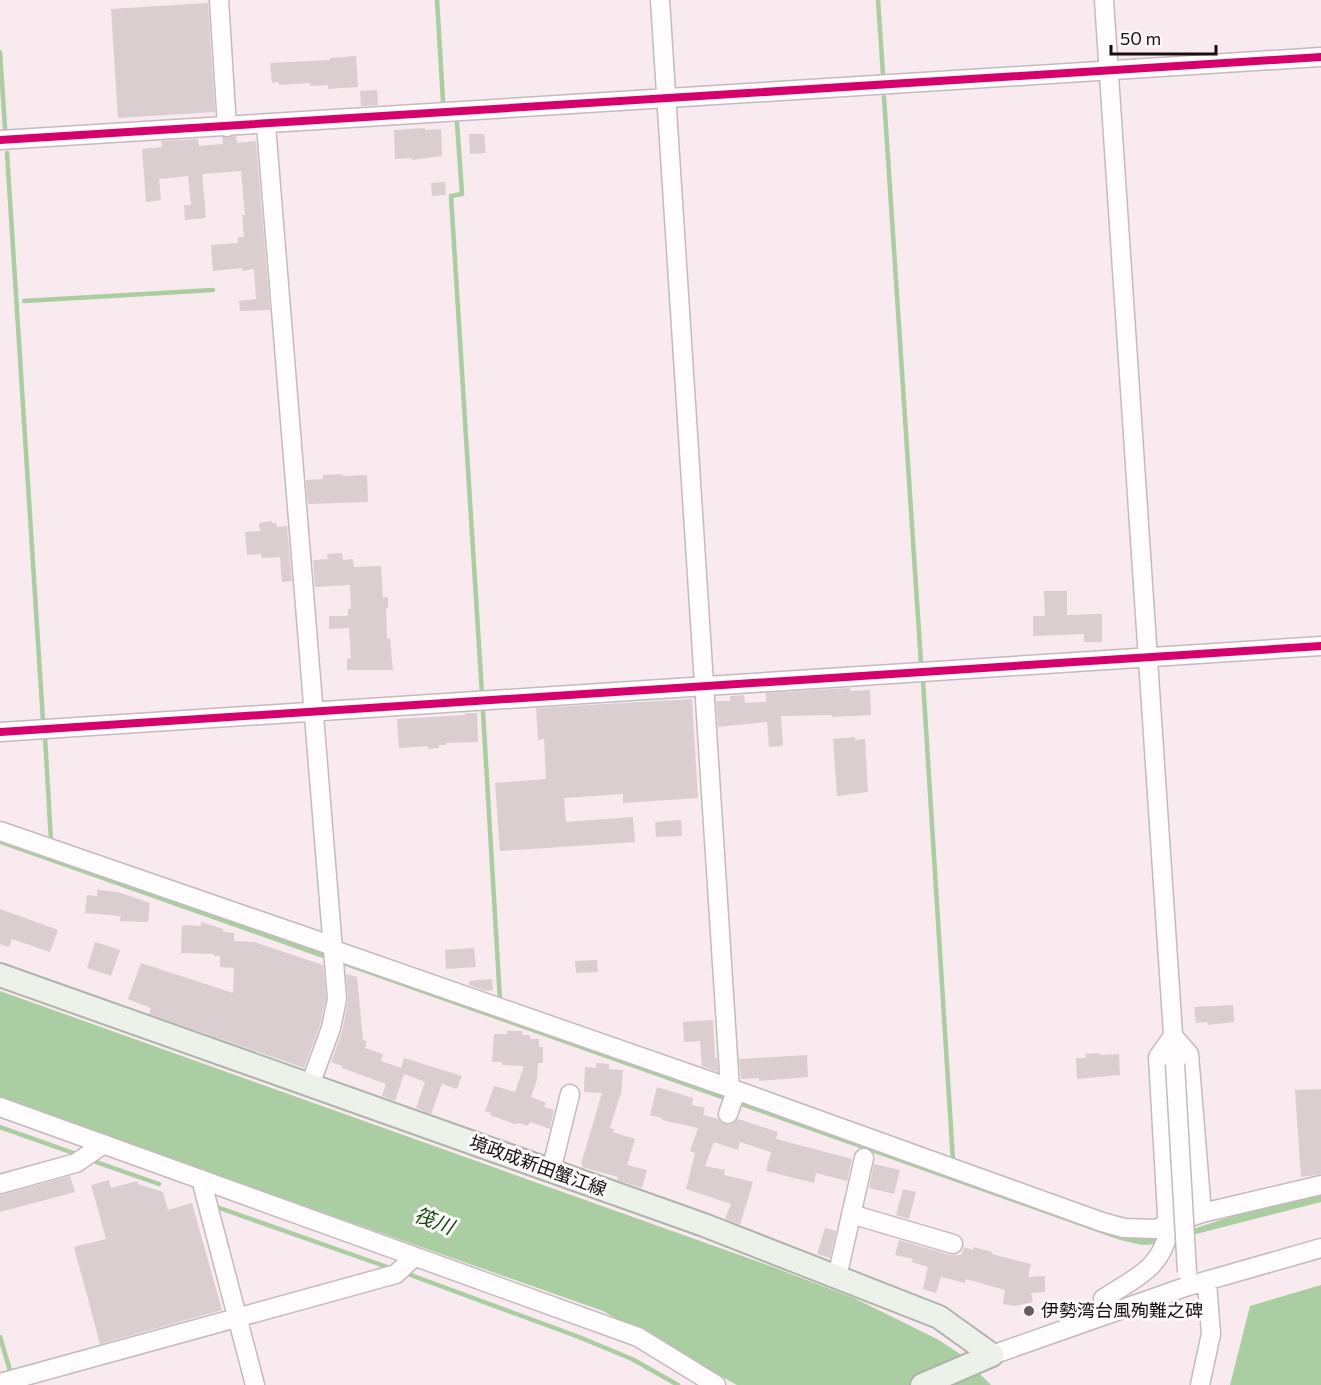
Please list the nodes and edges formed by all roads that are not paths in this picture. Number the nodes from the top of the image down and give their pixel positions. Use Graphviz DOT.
graph roads {
  1 [pos="219,0"];
  2 [pos="660,0"];
  3 [pos="1104,0"];
  4 [pos="1321,57"];
  5 [pos="1109,70"];
  6 [pos="666,98"];
  7 [pos="266,124"];
  8 [pos="227,127"];
  9 [pos="0,140"];
  10 [pos="1321,646"];
  11 [pos="1149,657"];
  12 [pos="704,688"];
  13 [pos="314,711"];
  14 [pos="0,732"];
  15 [pos="0,831"];
  16 [pos="334,953"];
  17 [pos="0,975"];
  18 [pos="1173,1036"];
  19 [pos="310,1085"];
  20 [pos="570,1094"];
  21 [pos="732,1099"];
  22 [pos="0,1107"];
  23 [pos="104,1144"];
  24 [pos="864,1158"];
  25 [pos="552,1171"];
  26 [pos="201,1179"];
  27 [pos="0,1184"];
  28 [pos="1321,1185"];
  29 [pos="1202,1213"];
  30 [pos="851,1214"];
  31 [pos="1167,1234"];
  32 [pos="953,1244"];
  33 [pos="1321,1248"];
  34 [pos="414,1257"];
  35 [pos="837,1276"];
  36 [pos="1187,1279"];
  37 [pos="1207,1282"];
  38 [pos="1104,1315"];
  39 [pos="236,1317"];
  40 [pos="985,1358"];
  41 [pos="0,1383"];
  42 [pos="707,1383"];
  43 [pos="255,1385"];
  44 [pos="922,1385"];
  45 [pos="1200,1385"];
  1 -- 8 [label="street"];
  2 -- 6 [label="street"];
  3 -- 5 [label="street"];
  4 -- 5 [label="street"];
  5 -- 6 [label="street"];
  5 -- 11 [label="street"];
  6 -- 7 [label="street"];
  6 -- 12 [label="street"];
  7 -- 8 [label="street"];
  7 -- 13 [label="street"];
  8 -- 9 [label="street"];
  10 -- 11 [label="street"];
  11 -- 12 [label="street"];
  11 -- 18 [label="street"];
  12 -- 13 [label="street"];
  12 -- 21 [label="street"];
  13 -- 14 [label="street"];
  13 -- 16 [label="street"];
  15 -- 16 [label="street"];
  16 -- 19 [label="street"];
  16 -- 21 [label="street"];
  17 -- 19 [label="main road, 境政成新田蟹江線"];
  18 -- 29 [label="street"];
  18 -- 31 [label="street"];
  18 -- 36 [label="street, bridge"];
  19 -- 25 [label="main road, 境政成新田蟹江線"];
  20 -- 25 [label="street"];
  21 -- 31 [label="street"];
  22 -- 23 [label="street"];
  23 -- 26 [label="street"];
  23 -- 27 [label="street"];
  24 -- 30 [label="street"];
  25 -- 35 [label="main road, 境政成新田蟹江線"];
  26 -- 34 [label="street"];
  26 -- 39 [label="street"];
  28 -- 29 [label="street"];
  29 -- 31 [label="street"];
  30 -- 32 [label="street"];
  30 -- 35 [label="street"];
  31 -- 38 [label="street"];
  33 -- 37 [label="street"];
  34 -- 39 [label="street"];
  34 -- 42 [label="street"];
  35 -- 40 [label="main road, 境政成新田蟹江線"];
  36 -- 37 [label="street"];
  36 -- 38 [label="street"];
  37 -- 45 [label="street"];
  38 -- 40 [label="street"];
  39 -- 41 [label="street"];
  39 -- 43 [label="street"];
  40 -- 44 [label="main road"];
}
